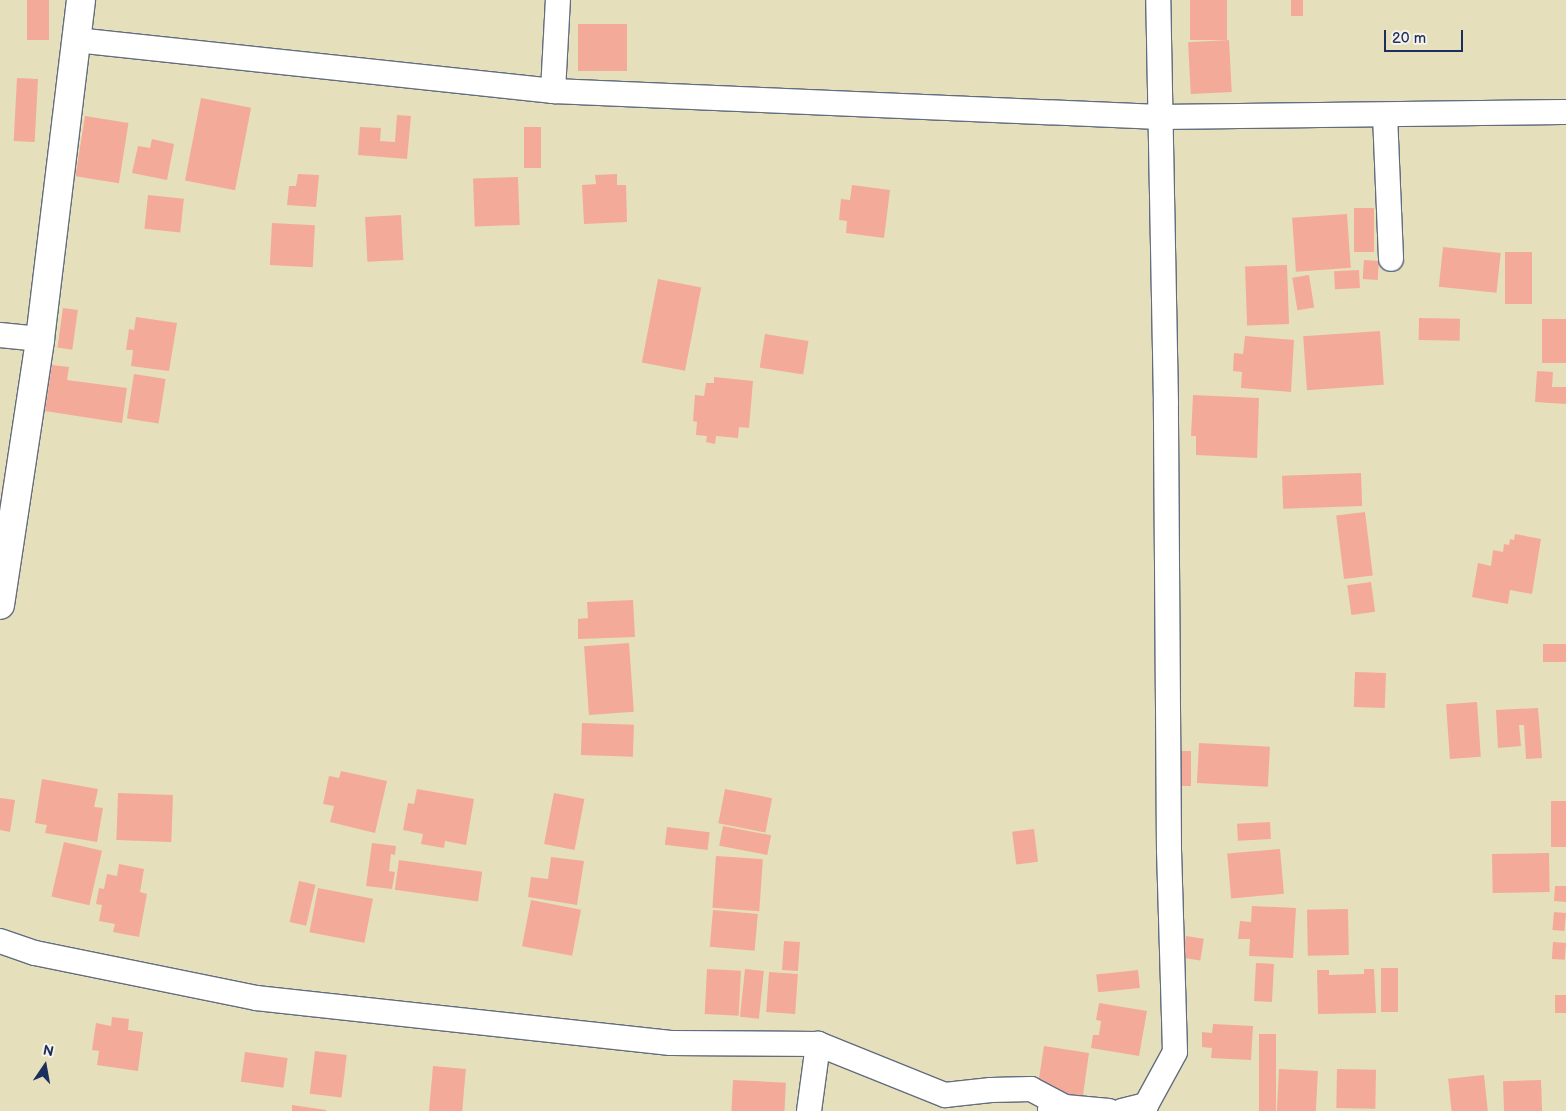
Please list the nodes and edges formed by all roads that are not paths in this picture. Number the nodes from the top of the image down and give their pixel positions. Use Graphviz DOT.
graph roads {
  1 [pos="81,0"];
  2 [pos="558,0"];
  3 [pos="1158,0"];
  4 [pos="76,40"];
  5 [pos="554,91"];
  6 [pos="1566,112"];
  7 [pos="1385,115"];
  8 [pos="1159,117"];
  9 [pos="1391,259"];
  10 [pos="0,335"];
  11 [pos="40,338"];
  12 [pos="0,605"];
  13 [pos="0,941"];
  14 [pos="818,1044"];
  15 [pos="1153,1108"];
  16 [pos="1057,1109"];
  17 [pos="809,1111"];
  18 [pos="1109,1111"];
  19 [pos="1122,1111"];
  1 -- 4 [label="street"];
  2 -- 5 [label="street"];
  3 -- 8 [label="street"];
  4 -- 5 [label="street"];
  4 -- 11 [label="street"];
  5 -- 8 [label="street"];
  6 -- 7 [label="street"];
  7 -- 8 [label="street"];
  7 -- 9 [label="street"];
  8 -- 15 [label="street"];
  10 -- 11 [label="street"];
  11 -- 12 [label="street"];
  13 -- 14 [label="street"];
  14 -- 16 [label="street"];
  14 -- 17 [label="street"];
  15 -- 19 [label="street"];
  16 -- 18 [label="street"];
}
